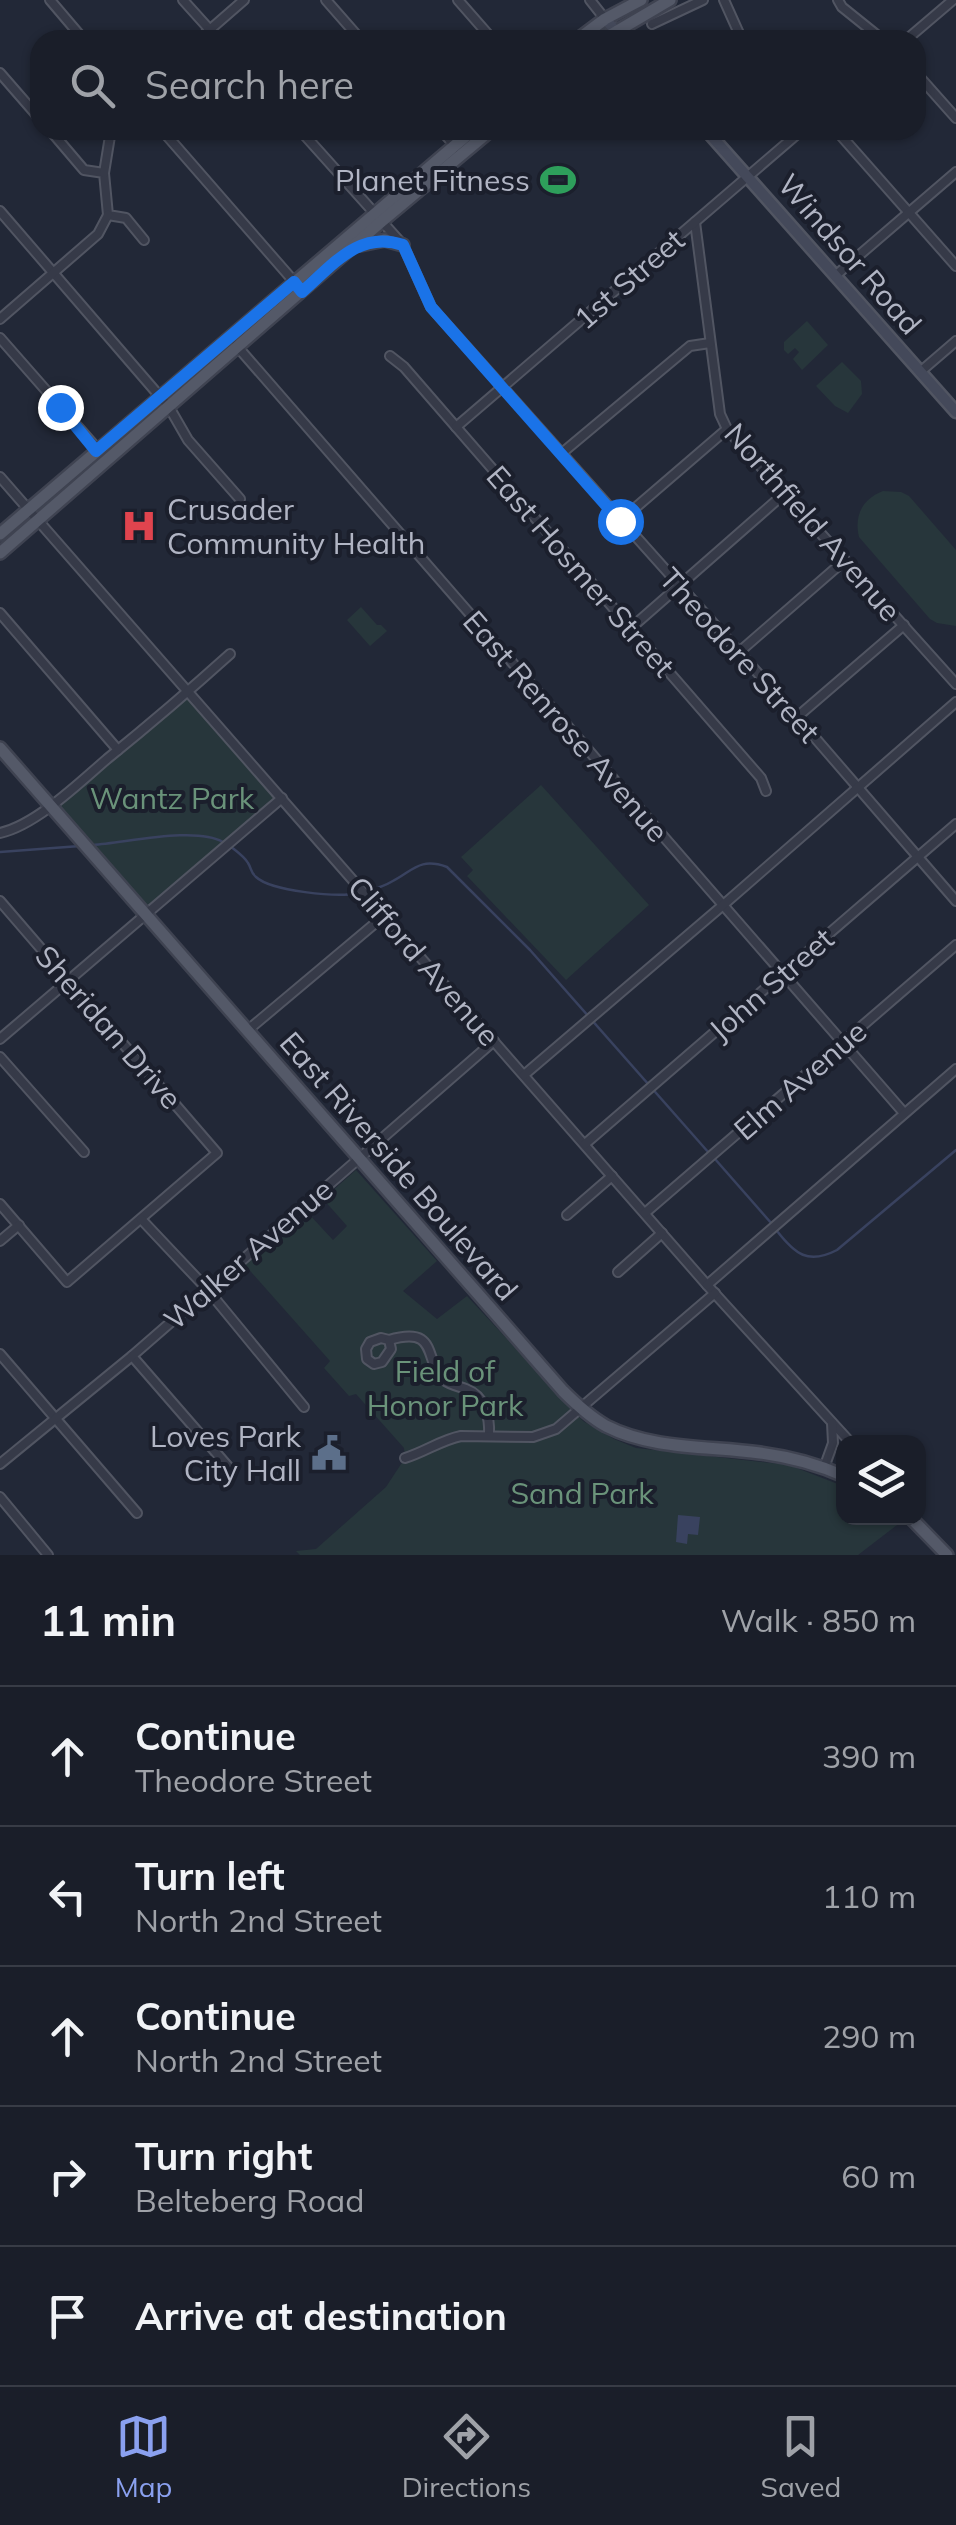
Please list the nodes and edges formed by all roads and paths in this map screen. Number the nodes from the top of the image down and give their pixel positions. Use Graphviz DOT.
graph roads {
  1 [pos="50,0"];
  2 [pos="183,0"];
  3 [pos="244,0"];
  4 [pos="326,0"];
  5 [pos="458,0"];
  6 [pos="590,0"];
  7 [pos="641,0"];
  8 [pos="670,0"];
  9 [pos="703,0"];
  10 [pos="724,0"];
  11 [pos="838,0"];
  12 [pos="953,0"];
  13 [pos="605,19"];
  14 [pos="652,24"];
  15 [pos="76,30"];
  16 [pos="210,30"];
  17 [pos="352,30"];
  18 [pos="484,30"];
  19 [pos="590,30"];
  20 [pos="615,30"];
  21 [pos="626,30"];
  22 [pos="738,30"];
  23 [pos="871,30"];
  24 [pos="918,30"];
  25 [pos="0,73"];
  26 [pos="926,84"];
  27 [pos="30,108"];
  28 [pos="956,118"];
  29 [pos="58,140"];
  30 [pos="109,140"];
  31 [pos="171,140"];
  32 [pos="309,140"];
  33 [pos="450,140"];
  34 [pos="466,140"];
  35 [pos="475,140"];
  36 [pos="715,140"];
  37 [pos="791,140"];
  38 [pos="845,140"];
  39 [pos="459,150"];
  40 [pos="956,172"];
  41 [pos="104,174"];
  42 [pos="748,177"];
  43 [pos="0,211"];
  44 [pos="908,214"];
  45 [pos="108,215"];
  46 [pos="378,217"];
  47 [pos="695,222"];
  48 [pos="144,240"];
  49 [pos="403,245"];
  50 [pos="352,249"];
  51 [pos="956,266"];
  52 [pos="55,274"];
  53 [pos="835,276"];
  54 [pos="298,287"];
  55 [pos="0,319"];
  56 [pos="0,338"];
  57 [pos="956,342"];
  58 [pos="234,343"];
  59 [pos="710,343"];
  60 [pos="390,356"];
  61 [pos="920,372"];
  62 [pos="502,388"];
  63 [pos="165,402"];
  64 [pos="956,412"];
  65 [pos="456,428"];
  66 [pos="727,429"];
  67 [pos="562,453"];
  68 [pos="100,457"];
  69 [pos="0,478"];
  70 [pos="784,494"];
  71 [pos="240,499"];
  72 [pos="28,510"];
  73 [pos="38,521"];
  74 [pos="620,521"];
  75 [pos="0,534"];
  76 [pos="0,553"];
  77 [pos="845,560"];
  78 [pos="679,587"];
  79 [pos="0,613"];
  80 [pos="904,625"];
  81 [pos="631,628"];
  82 [pos="738,653"];
  83 [pos="230,654"];
  84 [pos="956,684"];
  85 [pos="188,692"];
  86 [pos="956,702"];
  87 [pos="797,718"];
  88 [pos="0,748"];
  89 [pos="118,750"];
  90 [pos="857,789"];
  91 [pos="766,791"];
  92 [pos="282,798"];
  93 [pos="52,806"];
  94 [pos="956,824"];
  95 [pos="0,833"];
  96 [pos="917,858"];
  97 [pos="0,901"];
  98 [pos="956,901"];
  99 [pos="722,906"];
  100 [pos="144,914"];
  101 [pos="385,915"];
  102 [pos="956,946"];
  103 [pos="783,974"];
  104 [pos="68,979"];
  105 [pos="248,1030"];
  106 [pos="0,1039"];
  107 [pos="494,1041"];
  108 [pos="843,1043"];
  109 [pos="0,1057"];
  110 [pos="956,1069"];
  111 [pos="524,1074"];
  112 [pos="904,1114"];
  113 [pos="585,1144"];
  114 [pos="84,1152"];
  115 [pos="358,1160"];
  116 [pos="612,1176"];
  117 [pos="0,1204"];
  118 [pos="645,1213"];
  119 [pos="568,1214"];
  120 [pos="141,1218"];
  121 [pos="18,1225"];
  122 [pos="662,1233"];
  123 [pos="0,1241"];
  124 [pos="618,1272"];
  125 [pos="707,1285"];
  126 [pos="207,1289"];
  127 [pos="714,1293"];
  128 [pos="389,1340"];
  129 [pos="0,1354"];
  130 [pos="132,1356"];
  131 [pos="304,1407"];
  132 [pos="582,1409"];
  133 [pos="55,1417"];
  134 [pos="832,1423"];
  135 [pos="489,1435"];
  136 [pos="843,1435"];
  137 [pos="405,1458"];
  138 [pos="0,1464"];
  139 [pos="824,1468"];
  140 [pos="232,1471"];
  141 [pos="836,1473"];
  142 [pos="0,1497"];
  143 [pos="137,1513"];
  144 [pos="918,1525"];
  145 [pos="48,1555"];
  146 [pos="946,1555"];
  1 -- 15 [label="street"];
  2 -- 16 [label="street"];
  3 -- 16 [label="street"];
  4 -- 17 [label="street"];
  5 -- 18 [label="street"];
  6 -- 13 [label="street"];
  7 -- 13 [label="main road"];
  8 -- 21 [label="main road"];
  9 -- 14 [label="street"];
  10 -- 22 [label="street"];
  11 -- 23 [label="street"];
  12 -- 24 [label="street"];
  13 -- 19 [label="main road"];
  13 -- 20 [label="street"];
  25 -- 27 [label="street"];
  26 -- 28 [label="street"];
  29 -- 41 [label="street"];
  30 -- 41 [label="street"];
  31 -- 54 [label="street"];
  32 -- 46 [label="street, Theodore Street"];
  33 -- 39 [label="street"];
  34 -- 39 [label="main road"];
  35 -- 39 [label="main road"];
  36 -- 42 [label="street, Windsor Road"];
  37 -- 42 [label="street, 1st Street"];
  38 -- 44 [label="street"];
  39 -- 46 [label="main road"];
  40 -- 44 [label="street"];
  41 -- 45 [label="street"];
  42 -- 47 [label="street, 1st Street"];
  42 -- 53 [label="street, Windsor Road"];
  43 -- 52 [label="street"];
  44 -- 51 [label="street"];
  44 -- 53 [label="street"];
  45 -- 48 [label="street"];
  45 -- 52 [label="street"];
  46 -- 49 [label="street, Theodore Street"];
  46 -- 50 [label="main road"];
  46 -- 54 [label="main road"];
  47 -- 59 [label="street, Northfield Avenue"];
  47 -- 62 [label="street, 1st Street"];
  49 -- 50 [label="main road"];
  49 -- 62 [label="street, Theodore Street"];
  50 -- 54 [label="main road"];
  52 -- 55 [label="street"];
  52 -- 63 [label="street"];
  53 -- 61 [label="street, Windsor Road"];
  54 -- 58 [label="main road"];
  56 -- 68 [label="street"];
  57 -- 61 [label="street"];
  58 -- 63 [label="main road"];
  58 -- 99 [label="street, East Renrose Avenue"];
  59 -- 66 [label="street, Northfield Avenue"];
  59 -- 67 [label="street"];
  60 -- 65 [label="street, East Hosmer Street"];
  61 -- 64 [label="street, Windsor Road"];
  62 -- 65 [label="street, 1st Street"];
  62 -- 67 [label="street, Theodore Street"];
  63 -- 68 [label="main road"];
  63 -- 71 [label="street"];
  65 -- 81 [label="street, East Hosmer Street"];
  66 -- 70 [label="street, Northfield Avenue"];
  66 -- 74 [label="street"];
  67 -- 74 [label="street, Theodore Street"];
  68 -- 72 [label="main road"];
  68 -- 73 [label="main road"];
  69 -- 72 [label="street, Clifford Avenue"];
  70 -- 77 [label="street, Northfield Avenue"];
  70 -- 78 [label="street"];
  72 -- 73 [label="street, Clifford Avenue"];
  72 -- 75 [label="main road"];
  73 -- 76 [label="main road"];
  73 -- 85 [label="street, Clifford Avenue"];
  74 -- 78 [label="street, Theodore Street"];
  77 -- 80 [label="street, Northfield Avenue"];
  77 -- 82 [label="street"];
  78 -- 81 [label="street"];
  78 -- 82 [label="street, Theodore Street"];
  79 -- 89 [label="street"];
  80 -- 84 [label="street, Northfield Avenue"];
  80 -- 87 [label="street"];
  81 -- 91 [label="street, East Hosmer Street"];
  82 -- 87 [label="street, Theodore Street"];
  83 -- 85 [label="street"];
  85 -- 89 [label="street"];
  85 -- 92 [label="street, Clifford Avenue"];
  86 -- 90 [label="street"];
  87 -- 90 [label="street, Theodore Street"];
  88 -- 93 [label="main road, East Riverside Boulevard"];
  89 -- 93 [label="street"];
  90 -- 96 [label="street, Theodore Street"];
  90 -- 99 [label="street"];
  92 -- 100 [label="street"];
  92 -- 101 [label="street, Clifford Avenue"];
  93 -- 95 [label="street"];
  93 -- 100 [label="main road, East Riverside Boulevard"];
  94 -- 96 [label="street, John Street"];
  96 -- 98 [label="street, Theodore Street"];
  96 -- 103 [label="street, John Street"];
  97 -- 104 [label="street, Sheridan Drive"];
  99 -- 103 [label="street, East Renrose Avenue"];
  99 -- 111 [label="street"];
  100 -- 104 [label="street"];
  100 -- 105 [label="main road, East Riverside Boulevard"];
  101 -- 105 [label="street"];
  101 -- 107 [label="street, Clifford Avenue"];
  102 -- 108 [label="street, Elm Avenue"];
  103 -- 108 [label="street, East Renrose Avenue"];
  103 -- 113 [label="street, John Street"];
  104 -- 106 [label="street"];
  104 -- 120 [label="street, Sheridan Drive"];
  105 -- 115 [label="main road, East Riverside Boulevard"];
  107 -- 111 [label="street, Clifford Avenue"];
  107 -- 115 [label="street, Walker Avenue"];
  108 -- 112 [label="street, East Renrose Avenue"];
  108 -- 118 [label="street, Elm Avenue"];
  109 -- 114 [label="street"];
  110 -- 112 [label="street"];
  111 -- 113 [label="street, Clifford Avenue"];
  112 -- 125 [label="street"];
  113 -- 116 [label="street, Clifford Avenue"];
  115 -- 126 [label="street, Walker Avenue"];
  115 -- 132 [label="main road, East Riverside Boulevard"];
  116 -- 118 [label="street, Clifford Avenue"];
  116 -- 119 [label="street"];
  117 -- 121 [label="street"];
  118 -- 122 [label="street, Clifford Avenue"];
  120 -- 121 [label="street"];
  120 -- 126 [label="street"];
  121 -- 123 [label="street"];
  122 -- 124 [label="street"];
  122 -- 125 [label="street, Clifford Avenue"];
  125 -- 127 [label="street, Clifford Avenue"];
  126 -- 130 [label="street, Walker Avenue"];
  126 -- 131 [label="street"];
  127 -- 132 [label="street"];
  127 -- 134 [label="street, Clifford Avenue"];
  128 -- 135 [label="street"];
  129 -- 133 [label="street"];
  130 -- 133 [label="street, Walker Avenue"];
  130 -- 140 [label="street"];
  132 -- 135 [label="street"];
  132 -- 139 [label="main road, East Riverside Boulevard"];
  133 -- 138 [label="street, Walker Avenue"];
  133 -- 143 [label="street"];
  134 -- 136 [label="street, Clifford Avenue"];
  134 -- 139 [label="street"];
  135 -- 137 [label="street"];
  139 -- 141 [label="main road, East Riverside Boulevard"];
  142 -- 145 [label="street"];
  144 -- 146 [label="main road"];
}
